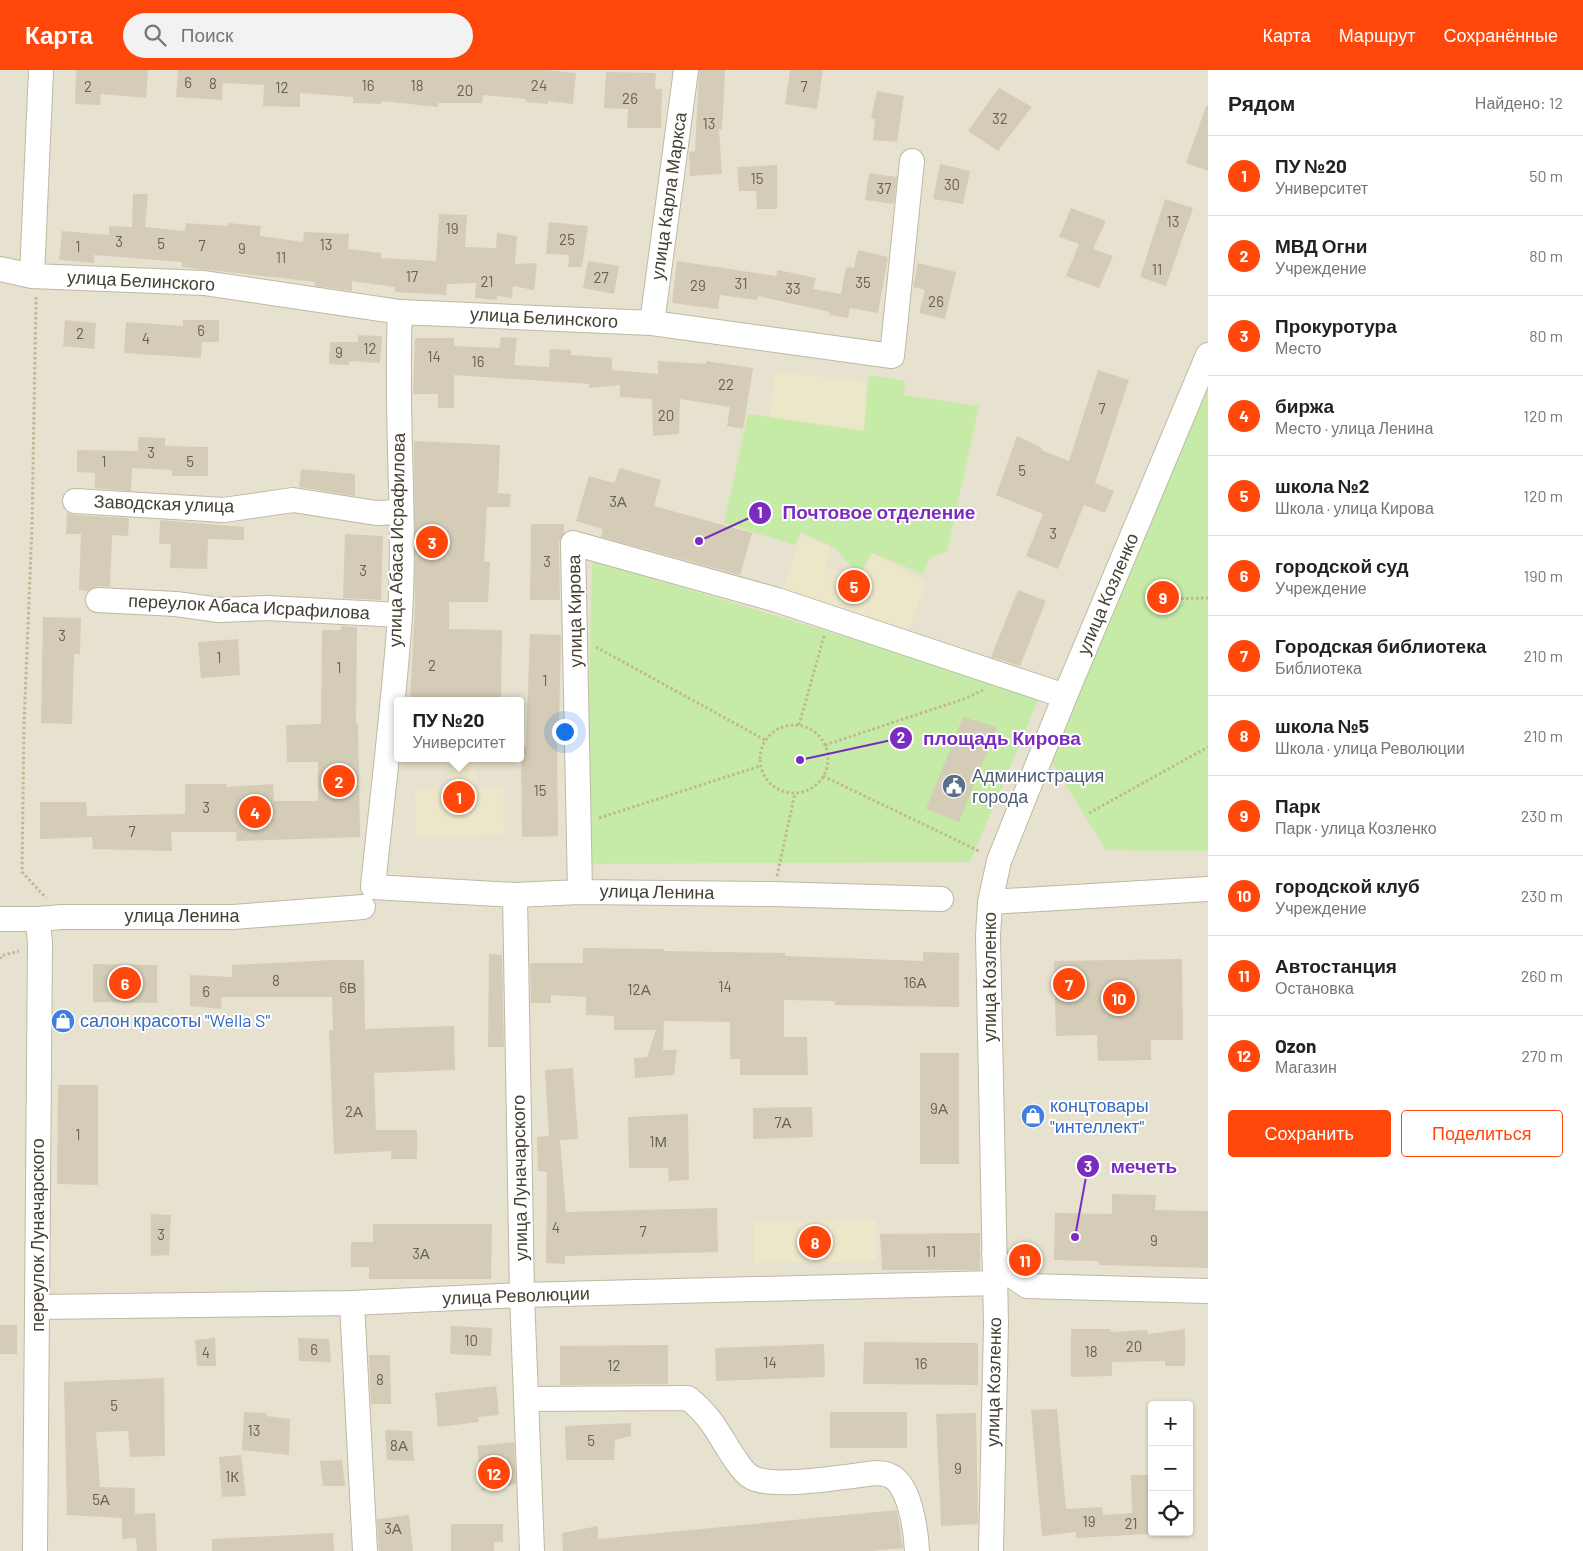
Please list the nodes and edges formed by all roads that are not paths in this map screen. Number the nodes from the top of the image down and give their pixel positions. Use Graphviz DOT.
graph roads {
  1 [pos="41,70"];
  2 [pos="686,70"];
  3 [pos="912,161"];
  4 [pos="0,269"];
  5 [pos="32,276"];
  6 [pos="400,312"];
  7 [pos="652,323"];
  8 [pos="1208,355"];
  9 [pos="75,501"];
  10 [pos="401,512"];
  11 [pos="98,600"];
  12 [pos="400,615"];
  13 [pos="1065,696"];
  14 [pos="1208,890"];
  15 [pos="580,892"];
  16 [pos="515,895"];
  17 [pos="368,897"];
  18 [pos="942,899"];
  19 [pos="990,902"];
  20 [pos="0,919"];
  21 [pos="38,920"];
  22 [pos="994,1254"];
  23 [pos="995,1284"];
  24 [pos="1027,1286"];
  25 [pos="1208,1291"];
  26 [pos="522,1295"];
  27 [pos="352,1303"];
  28 [pos="37,1308"];
  29 [pos="996,1324"];
  30 [pos="526,1399"];
  31 [pos="35,1551"];
  32 [pos="365,1551"];
  33 [pos="532,1551"];
  34 [pos="917,1551"];
  35 [pos="991,1551"];
  1 -- 5 [label="street"];
  2 -- 7 [label="street, улица Карла Маркса"];
  3 -- 7 [label="street, улица Белинского"];
  4 -- 5 [label="street, улица Белинского"];
  5 -- 6 [label="street, улица Белинского"];
  6 -- 7 [label="street, улица Белинского"];
  6 -- 10 [label="street, улица Абаса Исрафилова"];
  8 -- 13 [label="street, улица Козленко"];
  9 -- 10 [label="street, Заводская улица"];
  10 -- 12 [label="street, улица Абаса Исрафилова"];
  11 -- 12 [label="street, переулок Абаса Исрафилова"];
  12 -- 17 [label="street, улица Абаса Исрафилова"];
  13 -- 15 [label="street, улица Кирова"];
  13 -- 19 [label="street, улица Козленко"];
  14 -- 19 [label="street"];
  15 -- 16 [label="street, улица Ленина"];
  15 -- 18 [label="street, улица Ленина"];
  16 -- 17 [label="street, улица Ленина"];
  16 -- 26 [label="street, улица Луначарского"];
  17 -- 21 [label="street, улица Ленина"];
  19 -- 22 [label="street, улица Козленко"];
  20 -- 21 [label="street, улица Ленина"];
  21 -- 28 [label="street, переулок Луначарского"];
  22 -- 23 [label="street, улица Козленко"];
  22 -- 24 [label="street"];
  23 -- 26 [label="street, улица Революции"];
  23 -- 29 [label="street, улица Козленко"];
  24 -- 25 [label="street"];
  24 -- 29 [label="street"];
  26 -- 27 [label="street, улица Революции"];
  26 -- 30 [label="street, улица Луначарского"];
  27 -- 28 [label="street, улица Революции"];
  27 -- 32 [label="street"];
  28 -- 31 [label="street, переулок Луначарского"];
  29 -- 35 [label="street, улица Козленко"];
  30 -- 33 [label="street, улица Луначарского"];
  30 -- 34 [label="street"];
}
